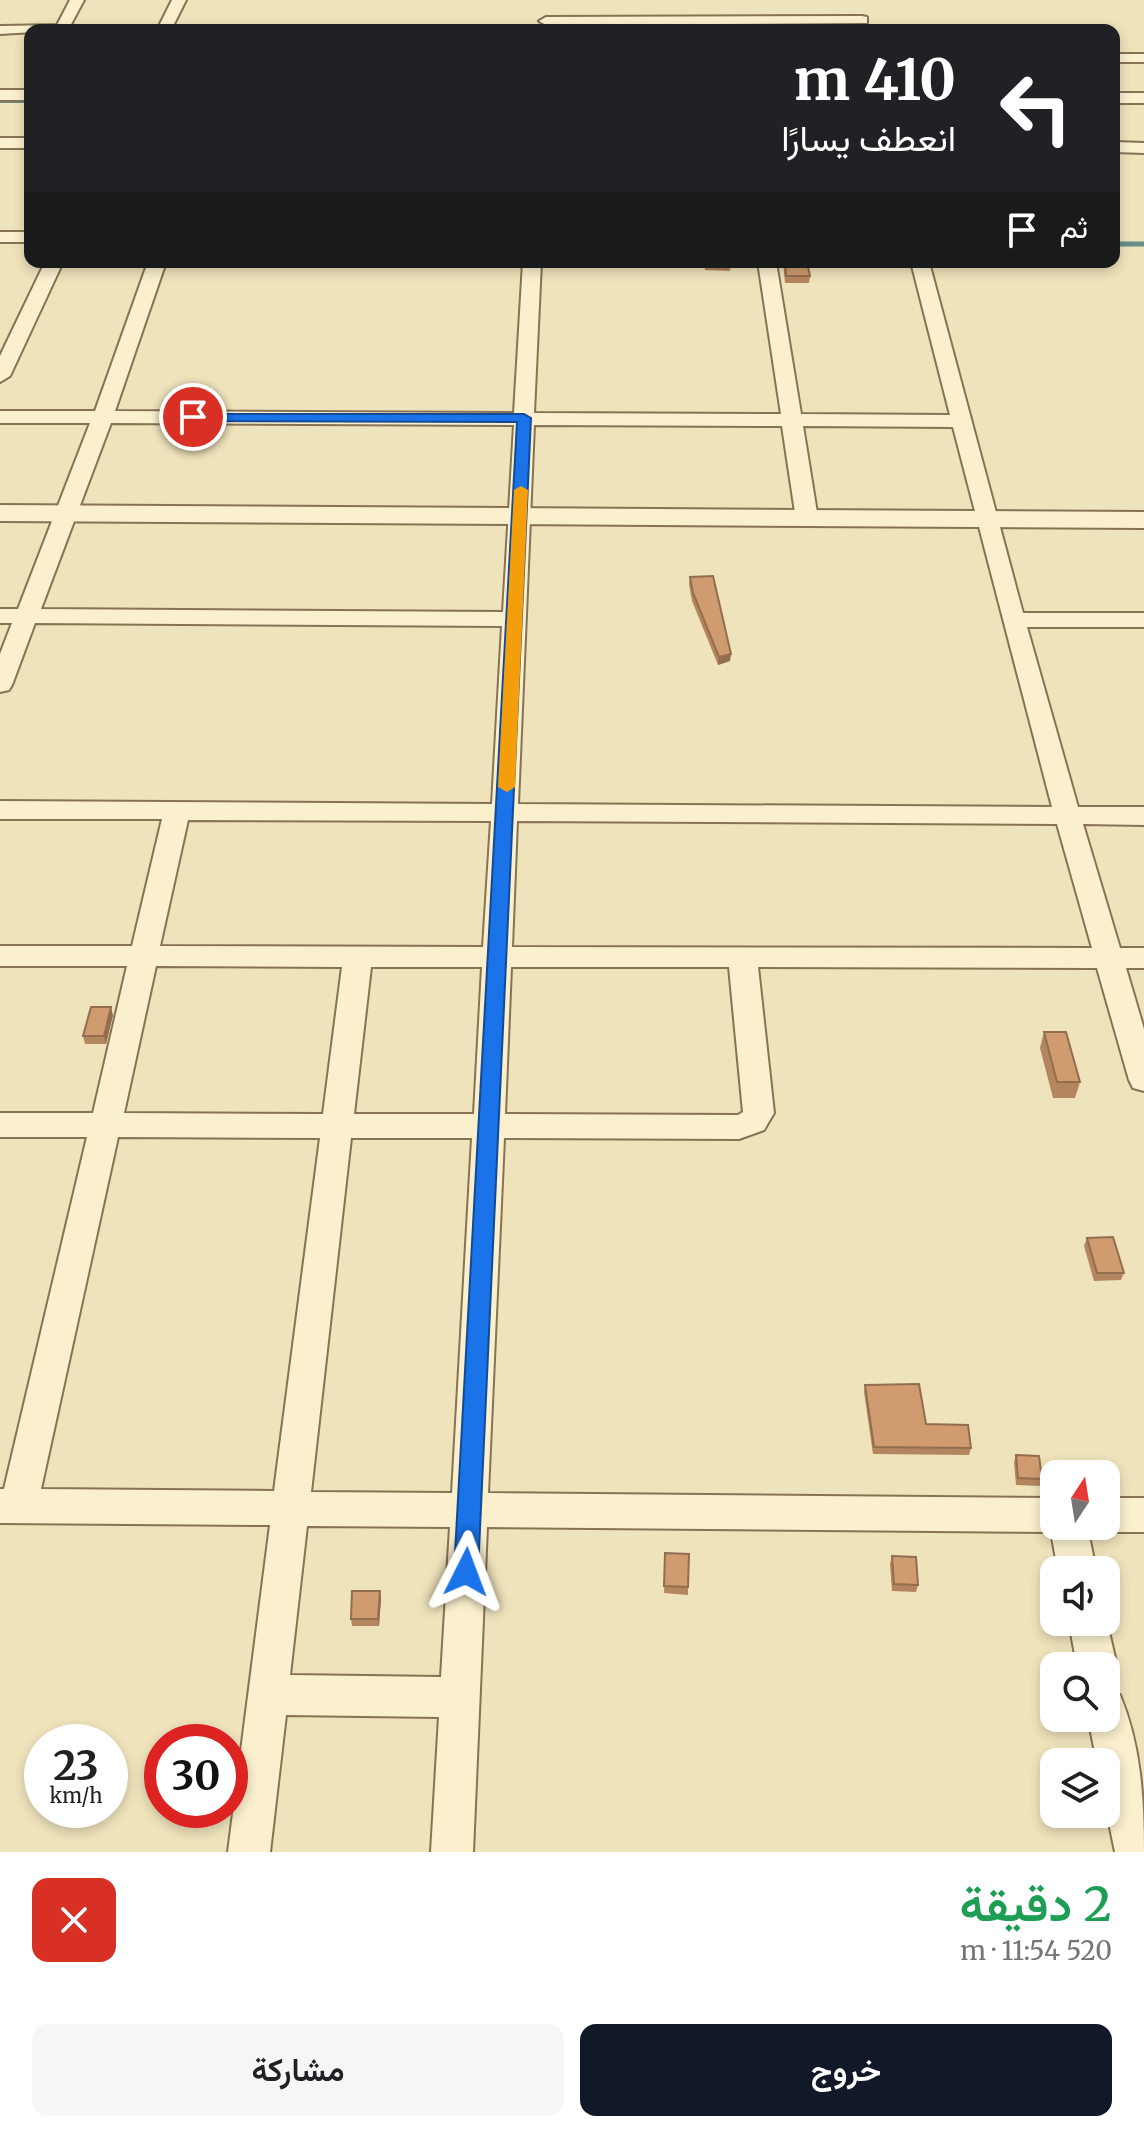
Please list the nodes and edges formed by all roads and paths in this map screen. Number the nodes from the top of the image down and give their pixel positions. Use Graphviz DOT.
graph roads {
  1 [pos="77,0"];
  2 [pos="179,0"];
  3 [pos="856,0"];
  4 [pos="546,20"];
  5 [pos="64,24"];
  6 [pos="167,24"];
  7 [pos="800,24"];
  8 [pos="863,24"];
  9 [pos="0,30"];
  10 [pos="24,30"];
  11 [pos="1120,58"];
  12 [pos="1144,58"];
  13 [pos="24,92"];
  14 [pos="0,95"];
  15 [pos="1120,98"];
  16 [pos="1144,98"];
  17 [pos="0,143"];
  18 [pos="24,143"];
  19 [pos="1120,147"];
  20 [pos="1144,148"];
  21 [pos="0,237"];
  22 [pos="24,237"];
  23 [pos="51,268"];
  24 [pos="155,268"];
  25 [pos="532,268"];
  26 [pos="768,268"];
  27 [pos="922,268"];
  28 [pos="7,346"];
  29 [pos="0,376"];
  30 [pos="0,417"];
  31 [pos="103,417"];
  32 [pos="524,418"];
  33 [pos="792,420"];
  34 [pos="962,421"];
  35 [pos="0,513"];
  36 [pos="66,513"];
  37 [pos="520,516"];
  38 [pos="807,519"];
  39 [pos="988,520"];
  40 [pos="1144,520"];
  41 [pos="0,616"];
  42 [pos="28,616"];
  43 [pos="516,619"];
  44 [pos="1013,620"];
  45 [pos="1144,620"];
  46 [pos="0,685"];
  47 [pos="0,810"];
  48 [pos="177,811"];
  49 [pos="505,813"];
  50 [pos="1066,815"];
  51 [pos="1144,816"];
  52 [pos="358,955"];
  53 [pos="498,955"];
  54 [pos="0,956"];
  55 [pos="742,956"];
  56 [pos="145,957"];
  57 [pos="1110,958"];
  58 [pos="1144,958"];
  59 [pos="1144,1080"];
  60 [pos="0,1125"];
  61 [pos="107,1125"];
  62 [pos="339,1127"];
  63 [pos="489,1128"];
  64 [pos="9,1506"];
  65 [pos="292,1508"];
  66 [pos="470,1509"];
  67 [pos="1040,1515"];
  68 [pos="1120,1515"];
  69 [pos="1144,1515"];
  70 [pos="268,1695"];
  71 [pos="459,1697"];
  72 [pos="1111,1732"];
  73 [pos="249,1852"];
  74 [pos="452,1852"];
  75 [pos="1136,1852"];
  1 -- 5 [label="street"];
  2 -- 6 [label="street"];
  3 -- 8 [label="street"];
  4 -- 7 [label="street"];
  9 -- 10 [label="street"];
  11 -- 12 [label="street"];
  13 -- 14 [label="street"];
  15 -- 16 [label="street"];
  17 -- 18 [label="street"];
  19 -- 20 [label="street"];
  21 -- 22 [label="street"];
  23 -- 28 [label="street"];
  24 -- 31 [label="street"];
  25 -- 32 [label="street"];
  26 -- 33 [label="street"];
  27 -- 34 [label="street"];
  28 -- 29 [label="street"];
  30 -- 31 [label="street"];
  31 -- 32 [label="street"];
  31 -- 36 [label="street"];
  32 -- 33 [label="street"];
  32 -- 37 [label="street"];
  33 -- 34 [label="street"];
  33 -- 38 [label="street"];
  34 -- 39 [label="street"];
  35 -- 36 [label="street"];
  36 -- 37 [label="street"];
  36 -- 42 [label="street"];
  37 -- 38 [label="street"];
  37 -- 43 [label="street"];
  38 -- 39 [label="street"];
  39 -- 40 [label="street"];
  39 -- 44 [label="street"];
  41 -- 42 [label="street"];
  42 -- 43 [label="street"];
  42 -- 46 [label="street"];
  43 -- 49 [label="street"];
  44 -- 45 [label="street"];
  44 -- 50 [label="street"];
  47 -- 48 [label="street"];
  48 -- 49 [label="street"];
  48 -- 56 [label="street"];
  49 -- 50 [label="street"];
  49 -- 53 [label="street"];
  50 -- 51 [label="street"];
  50 -- 57 [label="street"];
  52 -- 53 [label="street"];
  52 -- 56 [label="street"];
  52 -- 62 [label="street"];
  53 -- 55 [label="street"];
  53 -- 63 [label="street"];
  54 -- 56 [label="street"];
  55 -- 57 [label="street"];
  55 -- 63 [label="street"];
  56 -- 61 [label="street"];
  57 -- 58 [label="street"];
  57 -- 59 [label="street"];
  60 -- 61 [label="street"];
  61 -- 62 [label="street"];
  61 -- 64 [label="street"];
  62 -- 63 [label="street"];
  62 -- 65 [label="street"];
  63 -- 66 [label="street"];
  64 -- 65 [label="street"];
  65 -- 66 [label="street"];
  65 -- 70 [label="street"];
  66 -- 67 [label="street"];
  66 -- 71 [label="street"];
  68 -- 69 [label="street"];
  70 -- 71 [label="street"];
  70 -- 73 [label="street"];
  71 -- 74 [label="street"];
  72 -- 75 [label="street"];
}
